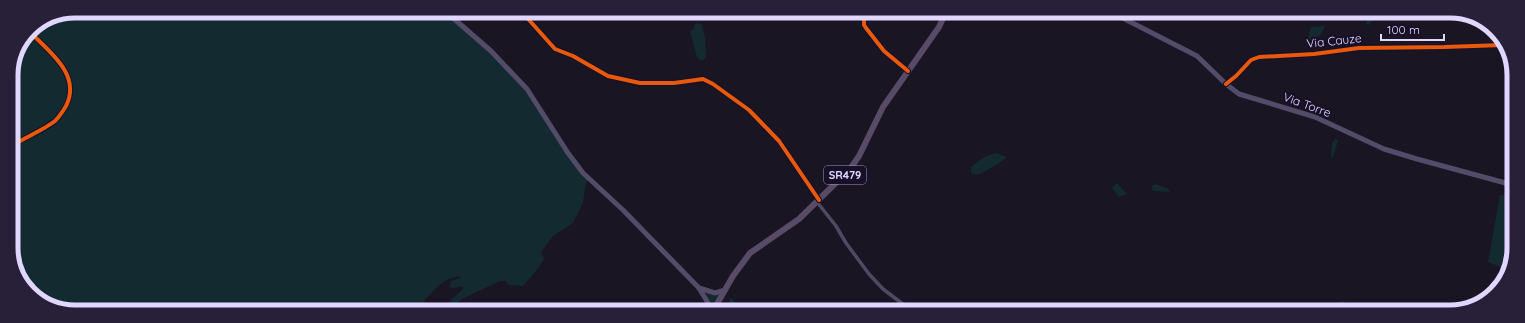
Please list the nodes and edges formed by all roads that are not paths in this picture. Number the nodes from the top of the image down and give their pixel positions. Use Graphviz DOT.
graph roads {
  1 [pos="452,18"];
  2 [pos="528,18"];
  3 [pos="864,18"];
  4 [pos="944,18"];
  5 [pos="1123,18"];
  6 [pos="34,36"];
  7 [pos="1498,45"];
  8 [pos="908,70"];
  9 [pos="1226,84"];
  10 [pos="18,143"];
  11 [pos="1507,183"];
  12 [pos="818,201"];
  13 [pos="699,288"];
  14 [pos="725,290"];
  15 [pos="709,305"];
  16 [pos="717,305"];
  17 [pos="903,305"];
  1 -- 13 [label="main road"];
  2 -- 12 [label="street"];
  3 -- 8 [label="street"];
  4 -- 8 [label="main road, SR479"];
  5 -- 9 [label="main road, Via Torre"];
  6 -- 10 [label="street"];
  7 -- 9 [label="street, Via Cauze"];
  8 -- 12 [label="main road, SR479"];
  9 -- 11 [label="main road, Via Torre"];
  12 -- 14 [label="main road, SR479"];
  12 -- 17 [label="street"];
  13 -- 14 [label="main road"];
  13 -- 15 [label="main road"];
  14 -- 16 [label="main road, SR479"];
}
